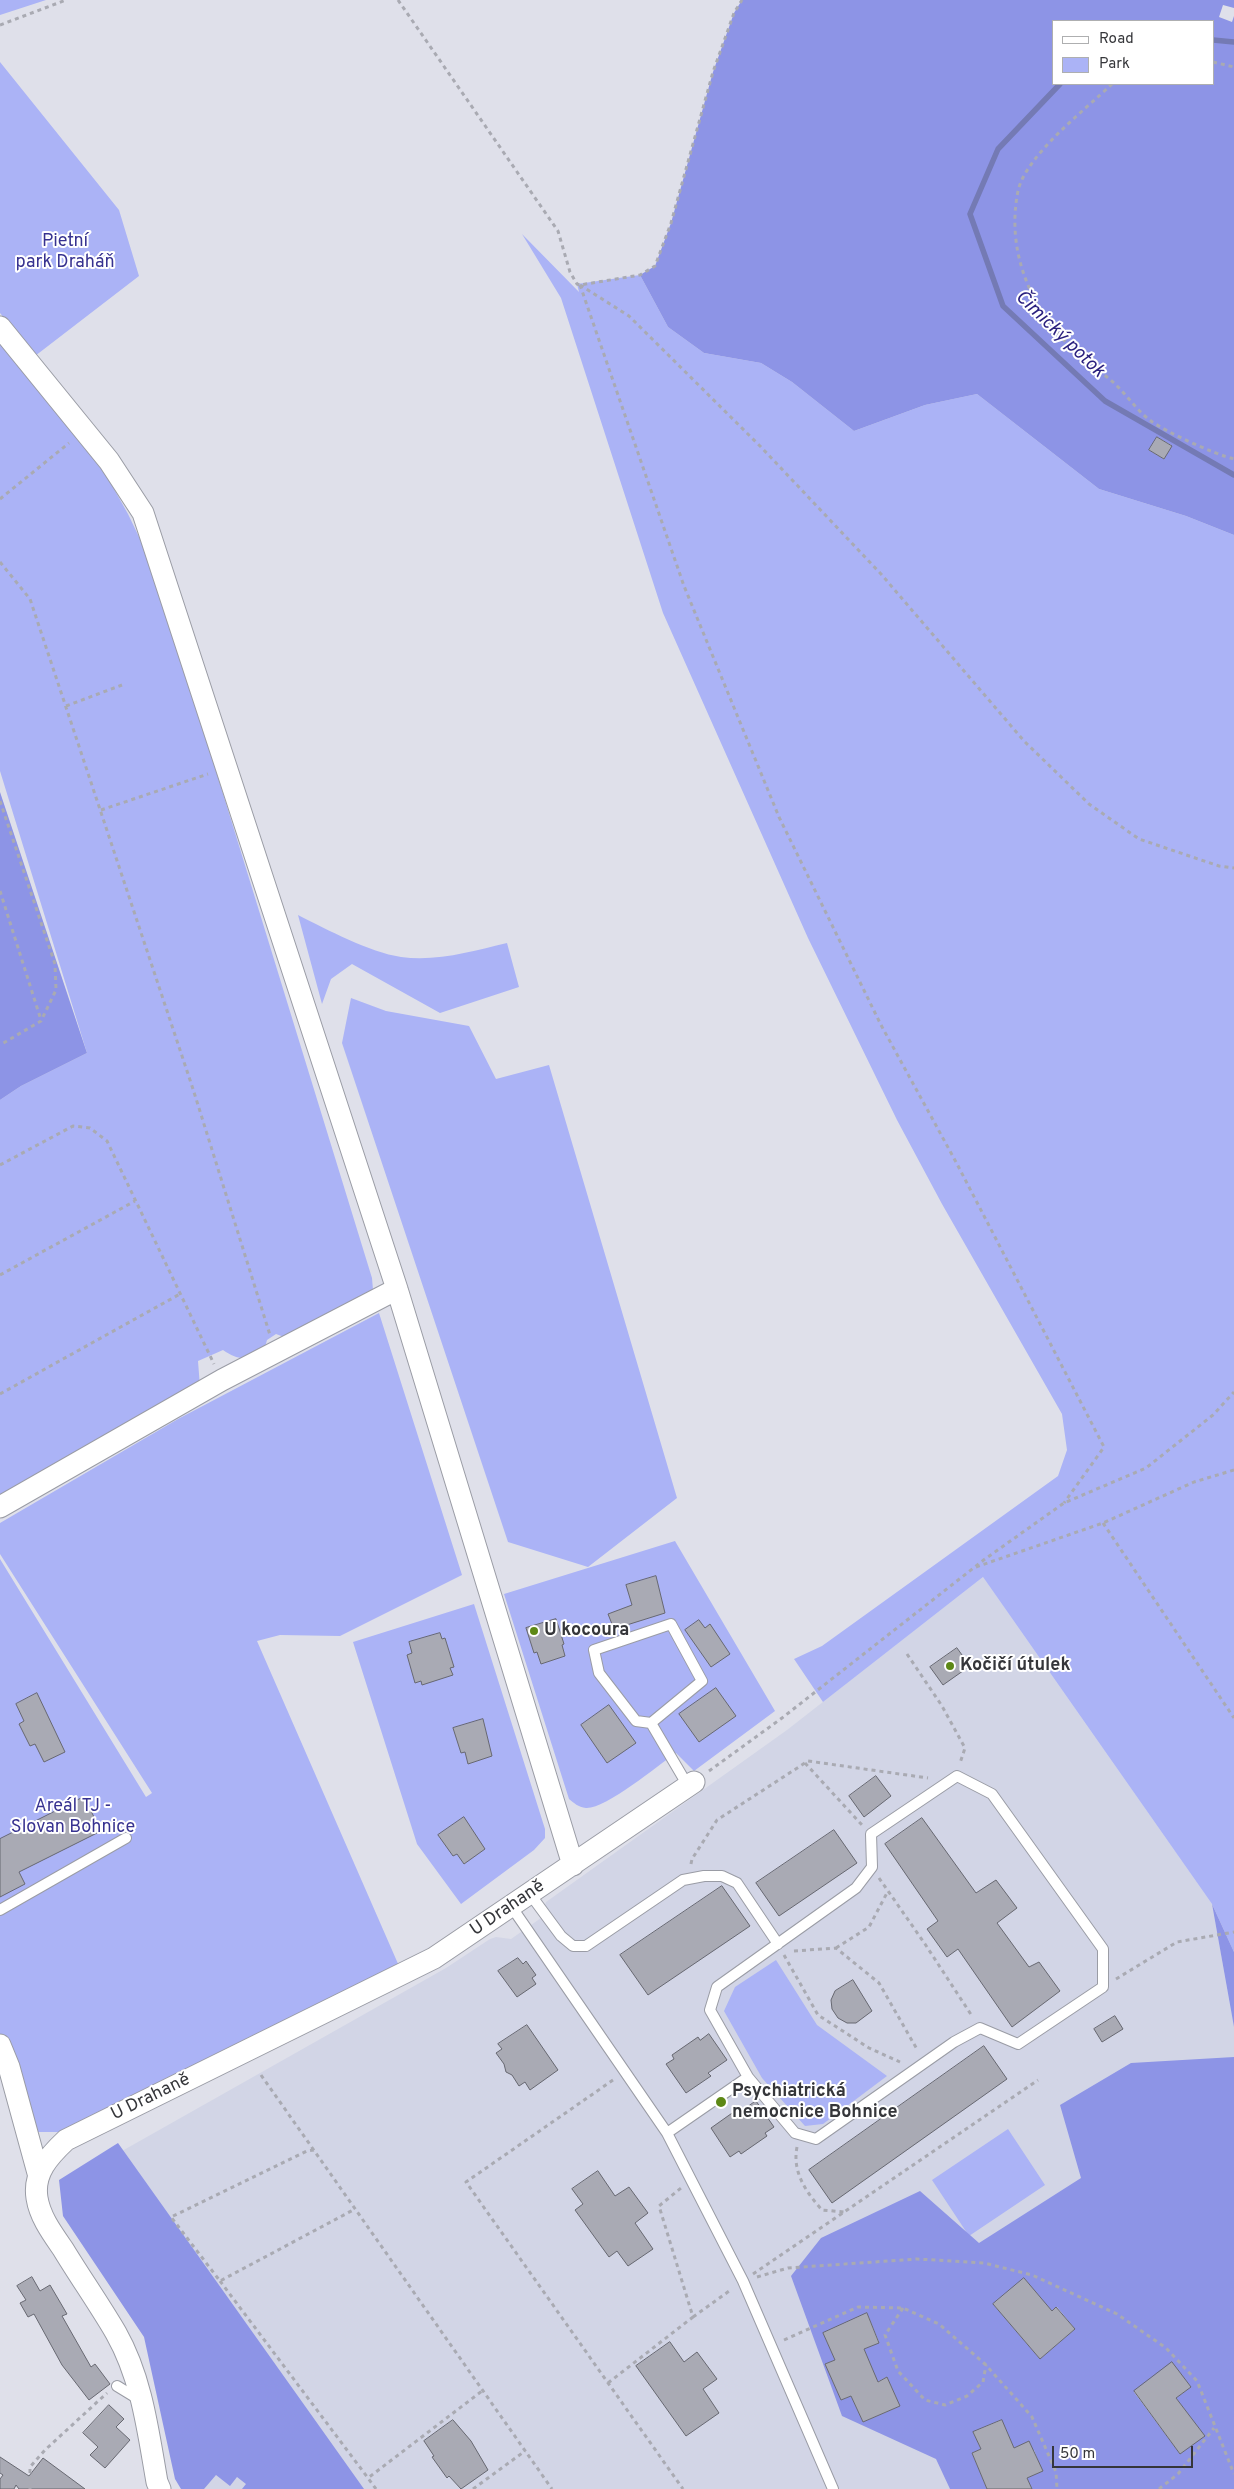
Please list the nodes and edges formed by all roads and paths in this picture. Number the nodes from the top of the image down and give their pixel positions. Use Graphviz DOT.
graph roads {
  1 [pos="66,0"];
  2 [pos="398,0"];
  3 [pos="742,0"];
  4 [pos="0,24"];
  5 [pos="1214,62"];
  6 [pos="1234,67"];
  7 [pos="1111,85"];
  8 [pos="580,285"];
  9 [pos="0,327"];
  10 [pos="74,439"];
  11 [pos="1234,459"];
  12 [pos="0,499"];
  13 [pos="0,562"];
  14 [pos="122,685"];
  15 [pos="66,706"];
  16 [pos="211,773"];
  17 [pos="0,801"];
  18 [pos="101,810"];
  19 [pos="1234,868"];
  20 [pos="0,891"];
  21 [pos="41,1021"];
  22 [pos="0,1045"];
  23 [pos="0,1165"];
  24 [pos="135,1201"];
  25 [pos="0,1275"];
  26 [pos="397,1289"];
  27 [pos="180,1294"];
  28 [pos="276,1352"];
  29 [pos="222,1380"];
  30 [pos="1234,1392"];
  31 [pos="0,1394"];
  32 [pos="1234,1470"];
  33 [pos="1064,1503"];
  34 [pos="0,1507"];
  35 [pos="1103,1522"];
  36 [pos="974,1568"];
  37 [pos="907,1654"];
  38 [pos="1234,1718"];
  39 [pos="651,1723"];
  40 [pos="805,1763"];
  41 [pos="952,1778"];
  42 [pos="691,1784"];
  43 [pos="871,1834"];
  44 [pos="126,1838"];
  45 [pos="573,1865"];
  46 [pos="872,1867"];
  47 [pos="688,1879"];
  48 [pos="888,1891"];
  49 [pos="530,1894"];
  50 [pos="512,1906"];
  51 [pos="0,1910"];
  52 [pos="1234,1932"];
  53 [pos="778,1944"];
  54 [pos="836,1948"];
  55 [pos="1103,1987"];
  56 [pos="980,2028"];
  57 [pos="0,2045"];
  58 [pos="925,2062"];
  59 [pos="916,2069"];
  60 [pos="624,2073"];
  61 [pos="261,2075"];
  62 [pos="748,2077"];
  63 [pos="1038,2080"];
  64 [pos="667,2133"];
  65 [pos="800,2134"];
  66 [pos="314,2150"];
  67 [pos="38,2174"];
  68 [pos="691,2180"];
  69 [pos="355,2209"];
  70 [pos="845,2212"];
  71 [pos="220,2281"];
  72 [pos="743,2281"];
  73 [pos="903,2308"];
  74 [pos="693,2317"];
  75 [pos="772,2346"];
  76 [pos="986,2365"];
  77 [pos="608,2383"];
  78 [pos="117,2386"];
  79 [pos="482,2391"];
  80 [pos="142,2401"];
  81 [pos="1214,2428"];
  82 [pos="525,2452"];
  83 [pos="1234,2474"];
  84 [pos="368,2478"];
  85 [pos="30,2489"];
  86 [pos="160,2489"];
  87 [pos="376,2489"];
  88 [pos="473,2489"];
  89 [pos="552,2489"];
  90 [pos="683,2489"];
  91 [pos="833,2489"];
  92 [pos="1057,2489"];
  93 [pos="1159,2489"];
  1 -- 4 [label="path"];
  2 -- 8 [label="path"];
  3 -- 8 [label="path"];
  5 -- 6 [label="path"];
  7 -- 11 [label="path"];
  8 -- 19 [label="path"];
  8 -- 33 [label="path"];
  9 -- 26 [label="street"];
  10 -- 12 [label="path"];
  13 -- 15 [label="path"];
  14 -- 15 [label="path"];
  15 -- 18 [label="path"];
  16 -- 18 [label="path"];
  17 -- 21 [label="path"];
  18 -- 28 [label="path"];
  20 -- 21 [label="path"];
  21 -- 22 [label="path"];
  23 -- 24 [label="path"];
  24 -- 25 [label="path"];
  24 -- 27 [label="path"];
  26 -- 28 [label="street"];
  26 -- 45 [label="street"];
  27 -- 29 [label="path"];
  27 -- 31 [label="path"];
  28 -- 29 [label="street"];
  29 -- 34 [label="street"];
  30 -- 33 [label="path"];
  32 -- 35 [label="path"];
  33 -- 36 [label="path"];
  35 -- 36 [label="path"];
  35 -- 38 [label="path"];
  36 -- 42 [label="path"];
  37 -- 41 [label="path"];
  39 -- 39 [label="lane"];
  39 -- 42 [label="lane"];
  40 -- 41 [label="path"];
  40 -- 43 [label="path"];
  40 -- 47 [label="path"];
  41 -- 43 [label="lane"];
  41 -- 55 [label="lane"];
  42 -- 45 [label="street, U Drahaně"];
  43 -- 46 [label="lane"];
  44 -- 51 [label="lane"];
  45 -- 49 [label="street, U Drahaně"];
  46 -- 48 [label="path"];
  46 -- 53 [label="lane"];
  47 -- 49 [label="lane"];
  47 -- 53 [label="lane"];
  48 -- 54 [label="path"];
  48 -- 56 [label="path"];
  49 -- 50 [label="street, U Drahaně"];
  50 -- 60 [label="lane"];
  50 -- 67 [label="street, U Drahaně"];
  52 -- 55 [label="path"];
  53 -- 62 [label="lane"];
  54 -- 58 [label="path"];
  54 -- 59 [label="path"];
  55 -- 56 [label="lane"];
  56 -- 58 [label="lane"];
  57 -- 67 [label="street"];
  58 -- 59 [label="lane"];
  59 -- 65 [label="lane"];
  60 -- 64 [label="lane"];
  60 -- 77 [label="path"];
  61 -- 66 [label="path"];
  62 -- 64 [label="lane"];
  62 -- 65 [label="lane"];
  63 -- 70 [label="path"];
  64 -- 68 [label="lane"];
  65 -- 70 [label="path"];
  66 -- 69 [label="path"];
  66 -- 71 [label="path"];
  67 -- 80 [label="street"];
  68 -- 72 [label="lane"];
  68 -- 74 [label="path"];
  69 -- 71 [label="path"];
  69 -- 79 [label="path"];
  70 -- 72 [label="path"];
  71 -- 84 [label="path"];
  72 -- 74 [label="path"];
  72 -- 75 [label="lane"];
  72 -- 81 [label="path"];
  73 -- 75 [label="path"];
  73 -- 76 [label="path"];
  73 -- 76 [label="path"];
  74 -- 77 [label="path"];
  75 -- 91 [label="lane"];
  76 -- 92 [label="path"];
  77 -- 90 [label="path"];
  78 -- 80 [label="lane"];
  78 -- 85 [label="path"];
  79 -- 82 [label="path"];
  79 -- 84 [label="path"];
  80 -- 86 [label="street"];
  81 -- 83 [label="path"];
  81 -- 93 [label="path"];
  82 -- 88 [label="path"];
  82 -- 89 [label="path"];
  84 -- 87 [label="path"];
}
